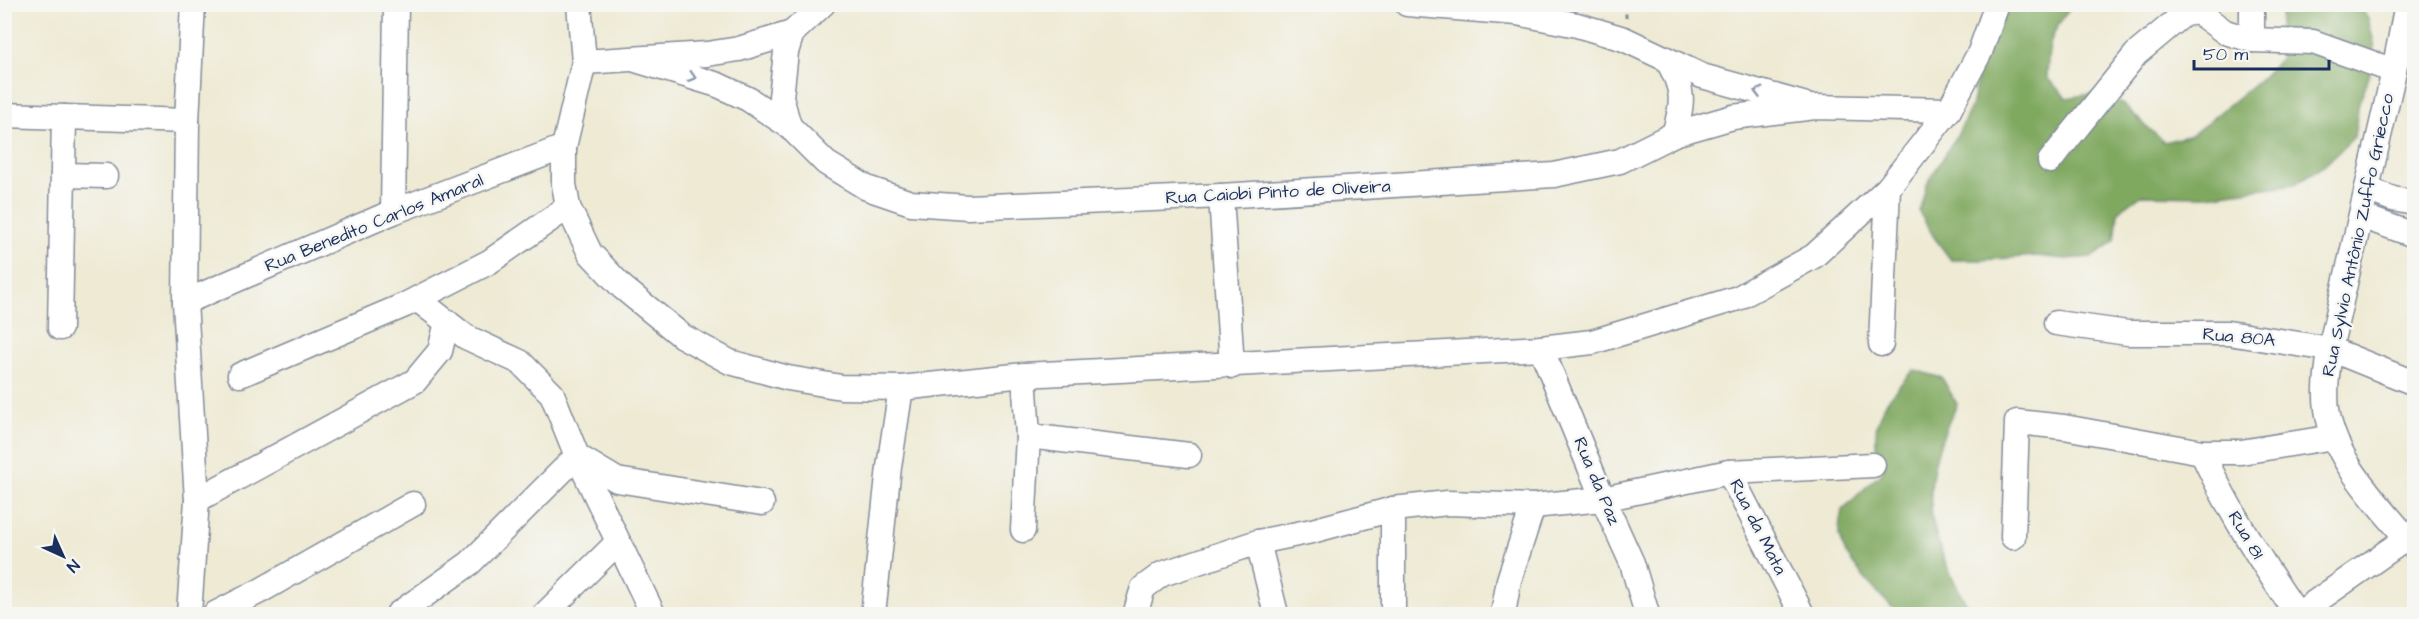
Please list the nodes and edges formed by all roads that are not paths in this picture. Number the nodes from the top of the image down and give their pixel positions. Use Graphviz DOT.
graph roads {
  1 [pos="193,4"];
  2 [pos="396,4"];
  3 [pos="579,4"];
  4 [pos="823,4"];
  5 [pos="1407,4"];
  6 [pos="1998,4"];
  7 [pos="2252,4"];
  8 [pos="2406,4"];
  9 [pos="792,33"];
  10 [pos="2252,40"];
  11 [pos="636,60"];
  12 [pos="1668,61"];
  13 [pos="584,62"];
  14 [pos="2394,71"];
  15 [pos="1815,107"];
  16 [pos="1949,110"];
  17 [pos="4,115"];
  18 [pos="64,117"];
  19 [pos="187,121"];
  20 [pos="789,126"];
  21 [pos="1674,134"];
  22 [pos="564,147"];
  23 [pos="2049,161"];
  24 [pos="63,175"];
  25 [pos="106,176"];
  26 [pos="1888,188"];
  27 [pos="2367,189"];
  28 [pos="1221,196"];
  29 [pos="2415,203"];
  30 [pos="568,207"];
  31 [pos="393,212"];
  32 [pos="2361,216"];
  33 [pos="2415,235"];
  34 [pos="417,299"];
  35 [pos="185,302"];
  36 [pos="447,322"];
  37 [pos="2056,322"];
  38 [pos="60,328"];
  39 [pos="1881,344"];
  40 [pos="1541,348"];
  41 [pos="2330,349"];
  42 [pos="1232,366"];
  43 [pos="240,375"];
  44 [pos="1024,375"];
  45 [pos="2415,383"];
  46 [pos="901,388"];
  47 [pos="1028,436"];
  48 [pos="2334,437"];
  49 [pos="2202,452"];
  50 [pos="1189,455"];
  51 [pos="577,456"];
  52 [pos="1873,465"];
  53 [pos="1729,472"];
  54 [pos="1603,499"];
  55 [pos="197,500"];
  56 [pos="762,503"];
  57 [pos="413,504"];
  58 [pos="1533,506"];
  59 [pos="1393,509"];
  60 [pos="1023,530"];
  61 [pos="2013,537"];
  62 [pos="618,542"];
  63 [pos="1258,542"];
  64 [pos="2411,542"];
  65 [pos="1137,611"];
  66 [pos="874,614"];
  67 [pos="189,615"];
  68 [pos="215,615"];
  69 [pos="398,615"];
  70 [pos="545,615"];
  71 [pos="653,615"];
  72 [pos="1276,615"];
  73 [pos="1393,615"];
  74 [pos="1503,615"];
  75 [pos="1647,615"];
  76 [pos="1802,615"];
  77 [pos="2297,615"];
  1 -- 19 [label="street"];
  2 -- 31 [label="street"];
  3 -- 13 [label="street"];
  4 -- 9 [label="street"];
  5 -- 12 [label="street"];
  6 -- 16 [label="street"];
  7 -- 10 [label="street"];
  8 -- 14 [label="street, Rua Sylvio Antônio Zuffo Griecco"];
  9 -- 11 [label="street, Rua Caiobi Pinto de Oliveira"];
  9 -- 20 [label="street"];
  10 -- 14 [label="street"];
  10 -- 23 [label="street"];
  11 -- 13 [label="street, Rua Caiobi Pinto de Oliveira"];
  11 -- 20 [label="street, Rua Caiobi Pinto de Oliveira, one-way"];
  15 -- 12 [label="street, one-way"];
  12 -- 21 [label="street"];
  13 -- 22 [label="street"];
  14 -- 27 [label="street, Rua Sylvio Antônio Zuffo Griecco"];
  15 -- 16 [label="street, Rua Caiobi Pinto de Oliveira"];
  15 -- 21 [label="street, Rua Caiobi Pinto de Oliveira"];
  16 -- 26 [label="street"];
  17 -- 18 [label="street"];
  18 -- 19 [label="street"];
  18 -- 24 [label="street"];
  19 -- 35 [label="street"];
  20 -- 28 [label="street, Rua Caiobi Pinto de Oliveira"];
  21 -- 28 [label="street, Rua Caiobi Pinto de Oliveira"];
  22 -- 30 [label="street"];
  22 -- 31 [label="street, Rua Benedito Carlos Amaral"];
  24 -- 25 [label="street"];
  24 -- 38 [label="street"];
  26 -- 39 [label="street"];
  26 -- 40 [label="street"];
  27 -- 29 [label="street"];
  27 -- 32 [label="street, Rua Sylvio Antônio Zuffo Griecco"];
  28 -- 42 [label="street"];
  30 -- 34 [label="street"];
  30 -- 46 [label="street"];
  31 -- 35 [label="street, Rua Benedito Carlos Amaral"];
  32 -- 33 [label="street"];
  32 -- 41 [label="street, Rua Sylvio Antônio Zuffo Griecco"];
  34 -- 36 [label="street"];
  34 -- 43 [label="street"];
  35 -- 55 [label="street"];
  36 -- 51 [label="street"];
  36 -- 55 [label="street"];
  37 -- 41 [label="street, Rua 80A"];
  40 -- 42 [label="street"];
  40 -- 54 [label="street, Rua da Paz"];
  41 -- 45 [label="street, Rua 80A"];
  41 -- 48 [label="street, Rua Sylvio Antônio Zuffo Griecco"];
  42 -- 44 [label="street"];
  44 -- 46 [label="street"];
  44 -- 47 [label="street"];
  46 -- 66 [label="street"];
  47 -- 50 [label="street"];
  47 -- 60 [label="street"];
  48 -- 49 [label="street"];
  48 -- 64 [label="street, Rua Sylvio Antônio Zuffo Griecco"];
  49 -- 61 [label="street"];
  49 -- 77 [label="street, Rua 81"];
  51 -- 56 [label="street"];
  51 -- 62 [label="street"];
  51 -- 69 [label="street"];
  52 -- 53 [label="street"];
  53 -- 54 [label="street"];
  53 -- 76 [label="street, Rua da Mata"];
  54 -- 58 [label="street"];
  54 -- 75 [label="street, Rua da Paz"];
  55 -- 67 [label="street"];
  57 -- 68 [label="street"];
  58 -- 59 [label="street"];
  58 -- 74 [label="street"];
  59 -- 63 [label="street"];
  59 -- 73 [label="street"];
  62 -- 70 [label="street"];
  62 -- 71 [label="street"];
  63 -- 65 [label="street"];
  63 -- 72 [label="street"];
  64 -- 77 [label="street"];
}
